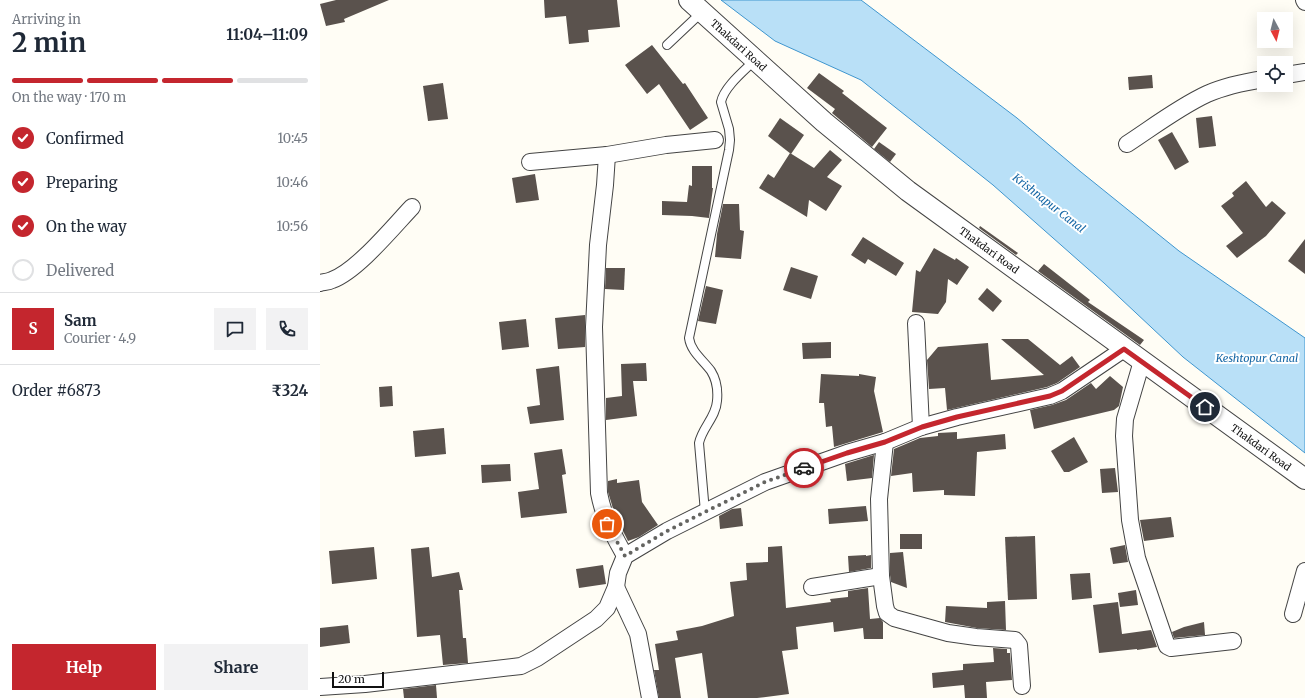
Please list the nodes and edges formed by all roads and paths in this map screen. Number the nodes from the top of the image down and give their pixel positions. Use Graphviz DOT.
graph roads {
  1 [pos="696,6"];
  2 [pos="667,45"];
  3 [pos="755,60"];
  4 [pos="1305,72"];
  5 [pos="1293,74"];
  6 [pos="1257,80"];
  7 [pos="715,140"];
  8 [pos="1126,144"];
  9 [pos="607,155"];
  10 [pos="530,162"];
  11 [pos="412,207"];
  12 [pos="320,283"];
  13 [pos="916,323"];
  14 [pos="1124,349"];
  15 [pos="1142,361"];
  16 [pos="922,427"];
  17 [pos="885,442"];
  18 [pos="1305,479"];
  19 [pos="705,512"];
  20 [pos="625,556"];
  21 [pos="1305,571"];
  22 [pos="881,576"];
  23 [pos="616,587"];
  24 [pos="812,587"];
  25 [pos="1293,614"];
  26 [pos="1233,641"];
  27 [pos="1022,686"];
  28 [pos="320,687"];
  29 [pos="650,698"];
  1 -- 2 [label="lane"];
  1 -- 3 [label="street, Thakdari Road"];
  3 -- 14 [label="street, Thakdari Road"];
  3 -- 19 [label="lane"];
  4 -- 5 [label="street"];
  6 -- 8 [label="street"];
  7 -- 9 [label="street"];
  9 -- 10 [label="street"];
  9 -- 20 [label="street"];
  11 -- 12 [label="street"];
  13 -- 16 [label="street"];
  14 -- 15 [label="street, Thakdari Road"];
  14 -- 16 [label="street"];
  15 -- 18 [label="street, Thakdari Road"];
  15 -- 26 [label="street"];
  16 -- 17 [label="street"];
  17 -- 19 [label="street"];
  17 -- 22 [label="street"];
  19 -- 20 [label="street"];
  20 -- 23 [label="street"];
  21 -- 25 [label="street"];
  22 -- 24 [label="street"];
  22 -- 27 [label="street"];
  23 -- 28 [label="street"];
  23 -- 29 [label="street"];
}
